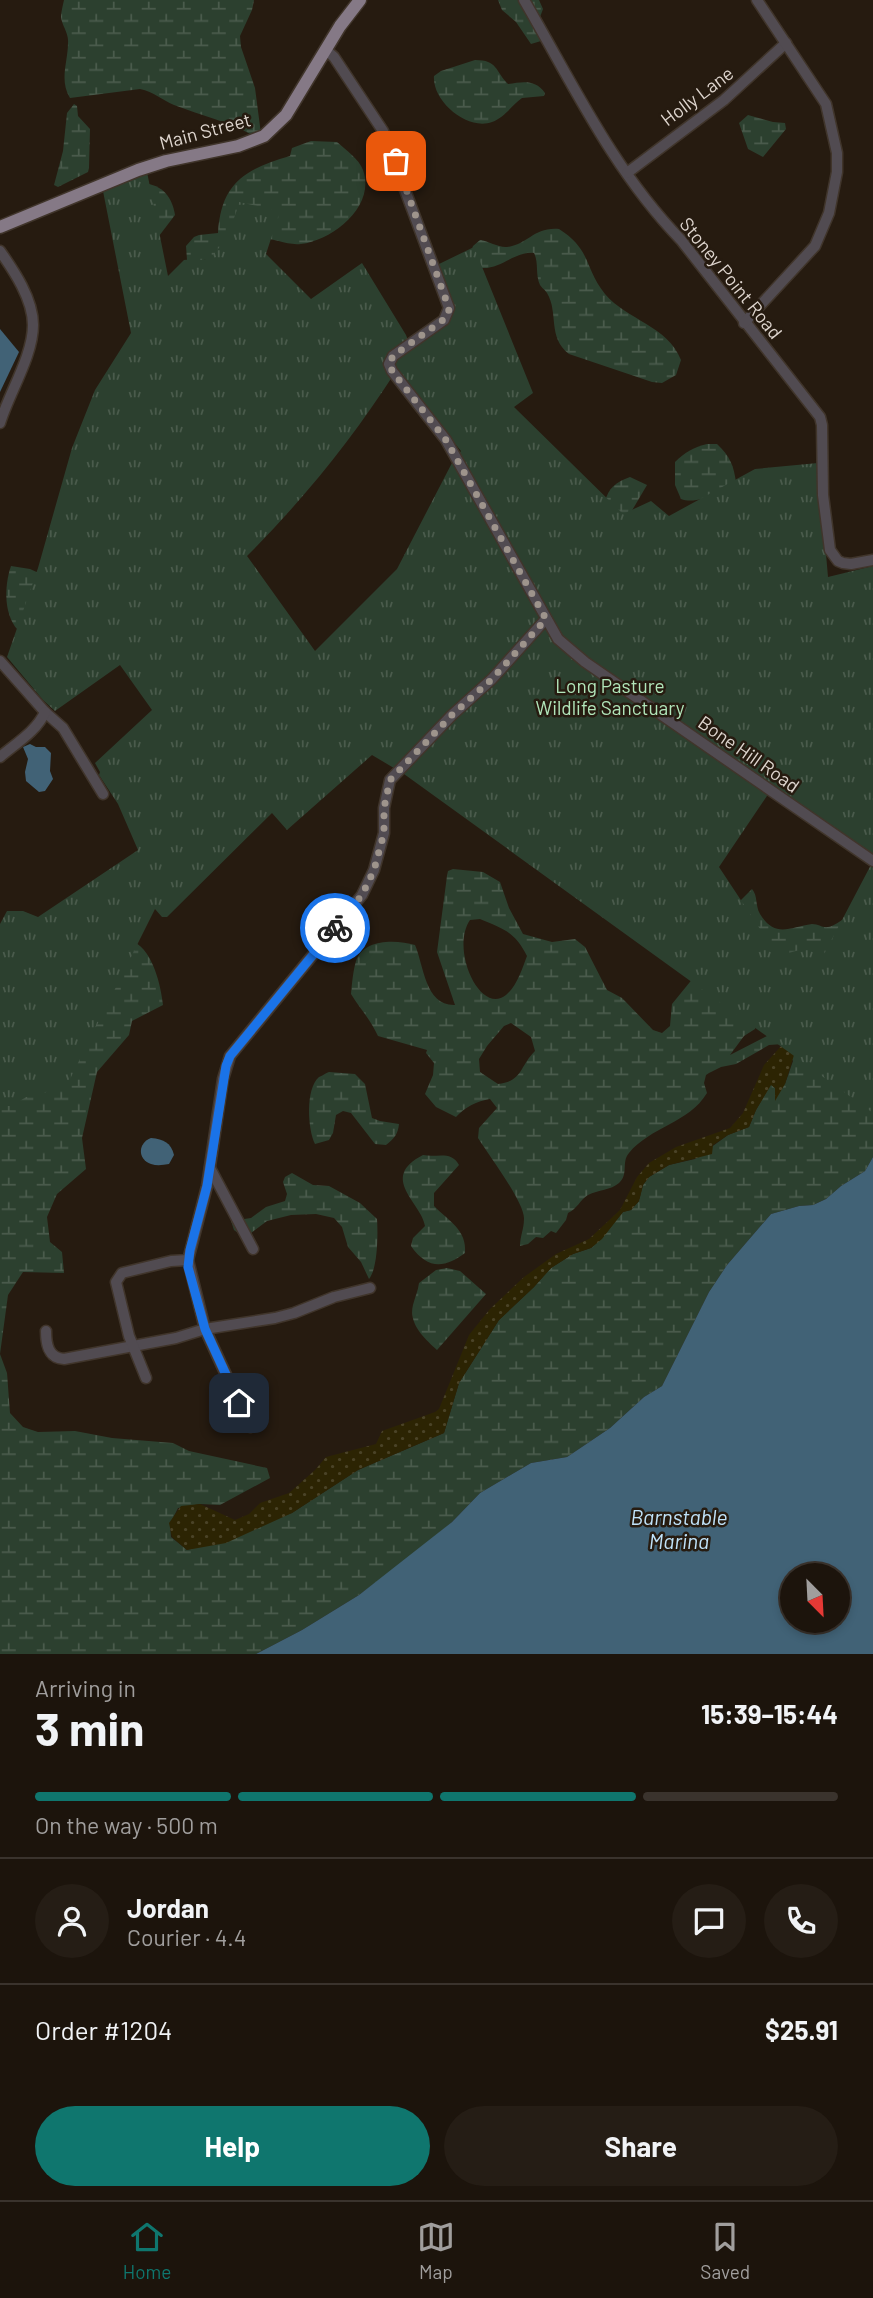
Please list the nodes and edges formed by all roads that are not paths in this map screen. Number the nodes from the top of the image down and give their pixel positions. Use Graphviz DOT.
graph roads {
  1 [pos="360,0"];
  2 [pos="524,0"];
  3 [pos="757,0"];
  4 [pos="786,43"];
  5 [pos="326,50"];
  6 [pos="626,173"];
  7 [pos="0,227"];
  8 [pos="0,251"];
  9 [pos="744,323"];
  10 [pos="0,423"];
  11 [pos="873,560"];
  12 [pos="546,619"];
  13 [pos="0,661"];
  14 [pos="45,712"];
  15 [pos="0,757"];
  16 [pos="103,793"];
  17 [pos="873,861"];
  18 [pos="210,1168"];
  19 [pos="253,1249"];
  20 [pos="188,1260"];
  21 [pos="370,1288"];
  22 [pos="205,1329"];
  23 [pos="46,1331"];
  24 [pos="134,1346"];
  25 [pos="146,1378"];
  26 [pos="250,1427"];
  1 -- 5 [label="main road, Main Street"];
  2 -- 6 [label="street, Stoney Point Road"];
  3 -- 4 [label="street"];
  4 -- 6 [label="street, Holly Lane"];
  4 -- 9 [label="street"];
  5 -- 7 [label="main road, Main Street"];
  5 -- 12 [label="street, Bone Hill Road"];
  6 -- 9 [label="street, Stoney Point Road"];
  8 -- 10 [label="street"];
  9 -- 11 [label="street, Stoney Point Road"];
  12 -- 17 [label="street, Bone Hill Road"];
  12 -- 18 [label="street"];
  13 -- 14 [label="street"];
  14 -- 15 [label="street"];
  14 -- 16 [label="street"];
  18 -- 19 [label="street"];
  18 -- 20 [label="street"];
  20 -- 22 [label="street"];
  20 -- 24 [label="street"];
  21 -- 22 [label="street"];
  22 -- 24 [label="street"];
  22 -- 26 [label="street"];
  23 -- 24 [label="street"];
  24 -- 25 [label="street"];
}
